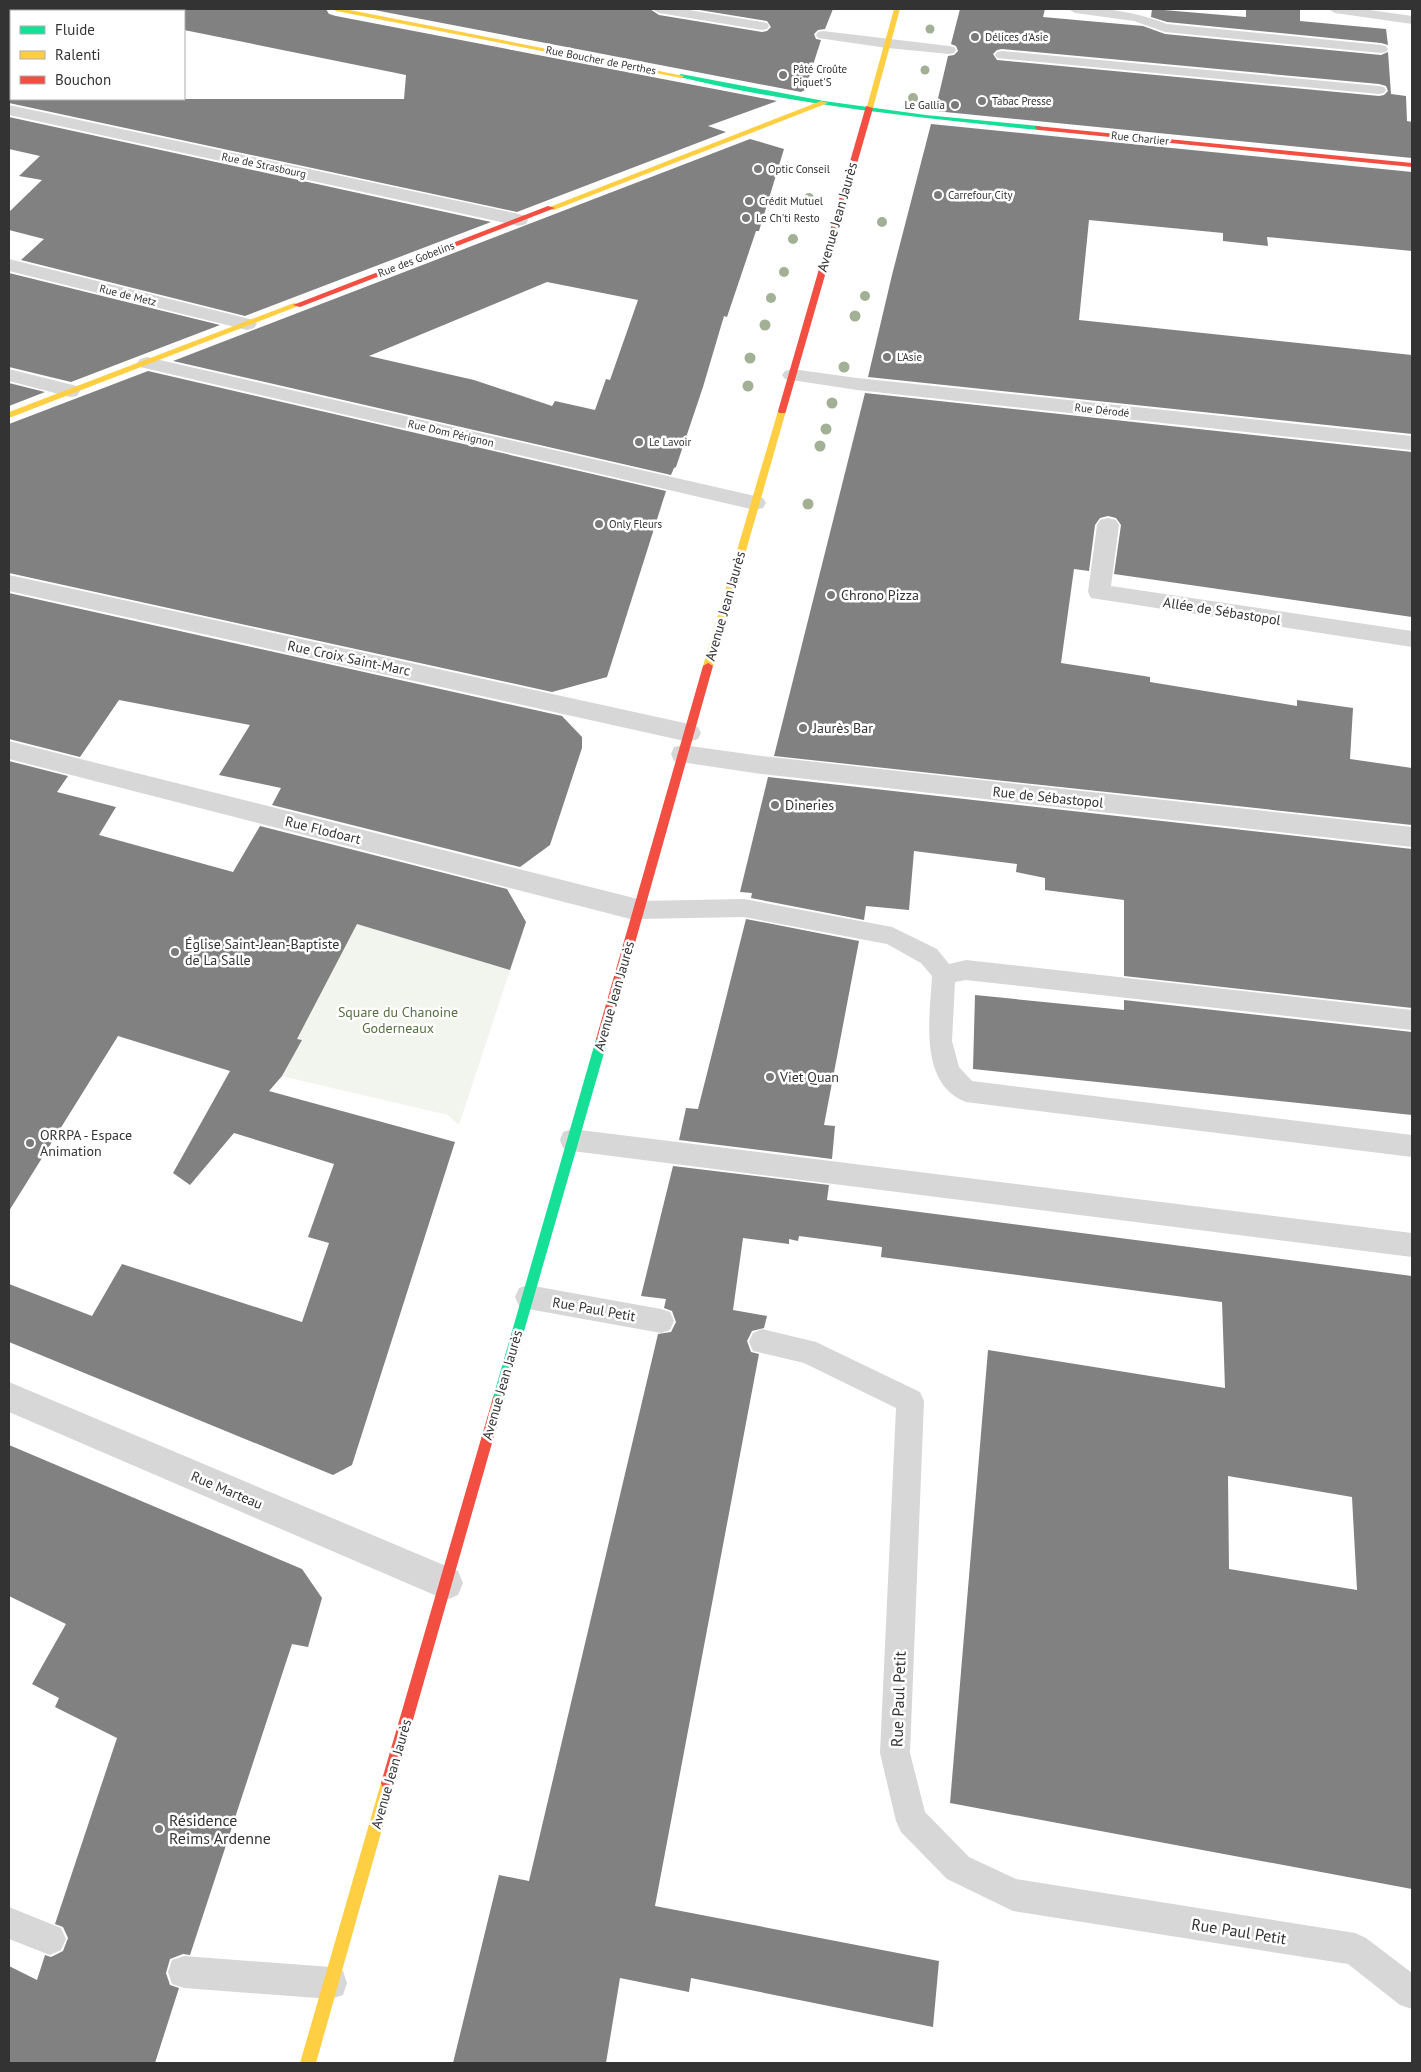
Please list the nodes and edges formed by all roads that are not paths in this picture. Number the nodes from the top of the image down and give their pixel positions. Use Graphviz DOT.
graph roads {
  1 [pos="336,9"];
  2 [pos="659,9"];
  3 [pos="897,9"];
  4 [pos="1075,9"];
  5 [pos="1334,9"];
  6 [pos="1412,20"];
  7 [pos="762,26"];
  8 [pos="823,36"];
  9 [pos="887,44"];
  10 [pos="1381,48"];
  11 [pos="950,50"];
  12 [pos="1002,55"];
  13 [pos="1379,90"];
  14 [pos="824,103"];
  15 [pos="9,110"];
  16 [pos="868,110"];
  17 [pos="1412,165"];
  18 [pos="519,220"];
  19 [pos="9,265"];
  20 [pos="247,324"];
  21 [pos="146,362"];
  22 [pos="9,375"];
  23 [pos="792,376"];
  24 [pos="70,391"];
  25 [pos="9,415"];
  26 [pos="1412,444"];
  27 [pos="755,503"];
  28 [pos="1108,525"];
  29 [pos="9,583"];
  30 [pos="1412,639"];
  31 [pos="686,743"];
  32 [pos="9,750"];
  33 [pos="1412,837"];
  34 [pos="638,910"];
  35 [pos="944,974"];
  36 [pos="1412,1020"];
  37 [pos="572,1140"];
  38 [pos="1412,1146"];
  39 [pos="1412,1245"];
  40 [pos="528,1297"];
  41 [pos="661,1321"];
  42 [pos="762,1342"];
  43 [pos="9,1397"];
  44 [pos="446,1583"];
  45 [pos="9,1923"];
  46 [pos="50,1939"];
  47 [pos="184,1972"];
  48 [pos="331,1982"];
  49 [pos="1412,1993"];
  50 [pos="308,2063"];
  1 -- 14 [label="street, Rue Boucher de Perthes"];
  2 -- 7 [label="lane"];
  3 -- 9 [label="street, Avenue Jean Jaurès"];
  4 -- 10 [label="lane"];
  5 -- 6 [label="lane"];
  8 -- 9 [label="lane"];
  9 -- 11 [label="lane"];
  9 -- 16 [label="street, Avenue Jean Jaurès"];
  12 -- 13 [label="lane"];
  14 -- 16 [label="street, Rue Boucher de Perthes"];
  14 -- 18 [label="street, Rue des Gobelins"];
  15 -- 18 [label="street, Rue de Strasbourg"];
  16 -- 17 [label="street, Rue Charlier"];
  16 -- 23 [label="street, Avenue Jean Jaurès"];
  18 -- 20 [label="street, Rue des Gobelins"];
  19 -- 20 [label="street, Rue de Metz"];
  20 -- 21 [label="street, Rue des Gobelins"];
  21 -- 24 [label="street, Rue des Gobelins"];
  21 -- 27 [label="street, Rue Dom Pérignon"];
  22 -- 24 [label="street"];
  23 -- 26 [label="street, Rue Dérodé"];
  23 -- 27 [label="street, Avenue Jean Jaurès"];
  24 -- 25 [label="street, Rue des Gobelins"];
  27 -- 31 [label="street, Avenue Jean Jaurès"];
  28 -- 30 [label="street, Allée de Sébastopol"];
  29 -- 31 [label="street, Rue Croix Saint-Marc"];
  31 -- 33 [label="street, Rue de Sébastopol"];
  31 -- 34 [label="street, Avenue Jean Jaurès"];
  32 -- 34 [label="street, Rue Flodoart"];
  34 -- 35 [label="lane"];
  34 -- 37 [label="street, Avenue Jean Jaurès"];
  35 -- 36 [label="lane"];
  35 -- 38 [label="lane"];
  37 -- 39 [label="lane"];
  37 -- 40 [label="street, Avenue Jean Jaurès"];
  40 -- 41 [label="lane, Rue Paul Petit"];
  40 -- 44 [label="street, Avenue Jean Jaurès"];
  42 -- 49 [label="lane, Rue Paul Petit"];
  43 -- 44 [label="street, Rue Marteau"];
  44 -- 48 [label="street, Avenue Jean Jaurès"];
  45 -- 46 [label="lane"];
  47 -- 48 [label="lane"];
  48 -- 50 [label="street, Avenue Jean Jaurès"];
}
